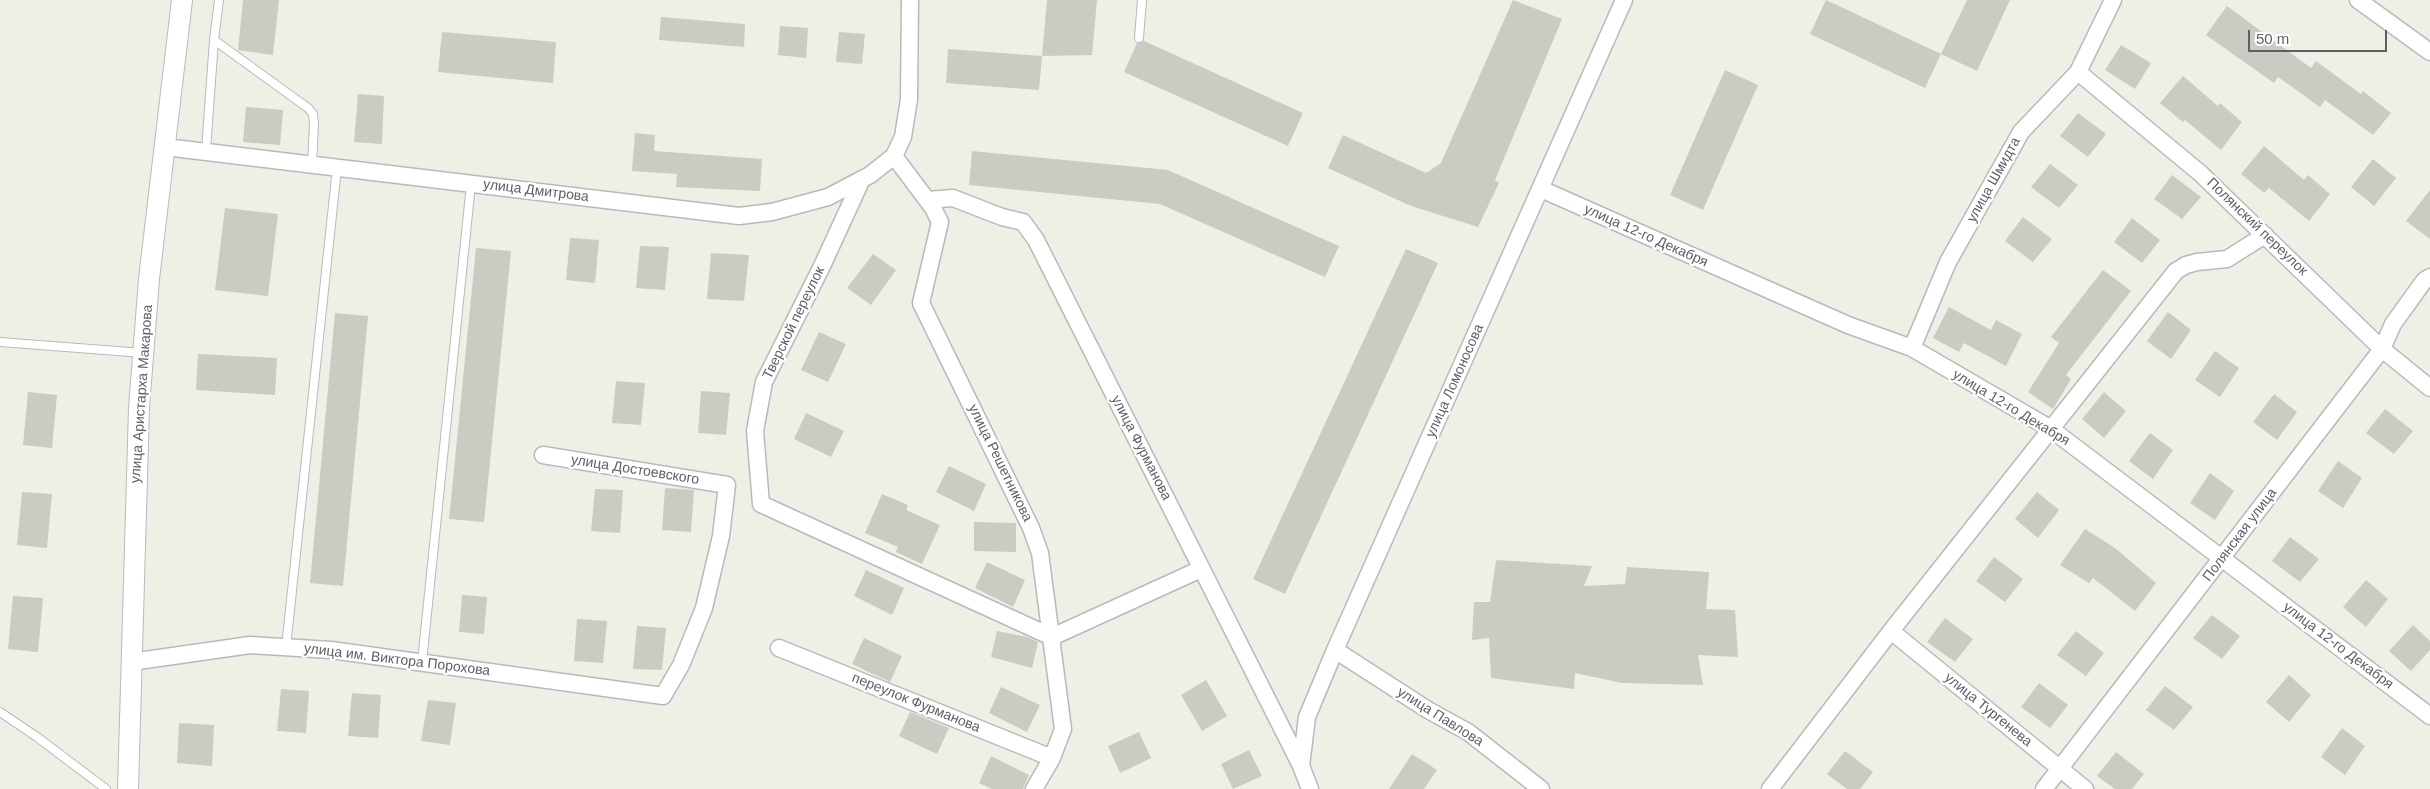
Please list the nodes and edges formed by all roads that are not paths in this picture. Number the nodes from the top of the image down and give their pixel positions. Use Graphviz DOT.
graph roads {
  1 [pos="182,0"];
  2 [pos="219,0"];
  3 [pos="1142,0"];
  4 [pos="1624,0"];
  5 [pos="2113,0"];
  6 [pos="2358,0"];
  7 [pos="907,2"];
  8 [pos="1139,38"];
  9 [pos="214,40"];
  10 [pos="2430,52"];
  11 [pos="2078,72"];
  12 [pos="165,147"];
  13 [pos="206,150"];
  14 [pos="894,156"];
  15 [pos="312,165"];
  16 [pos="337,168"];
  17 [pos="862,179"];
  18 [pos="471,184"];
  19 [pos="1541,189"];
  20 [pos="927,200"];
  21 [pos="2265,235"];
  22 [pos="2430,277"];
  23 [pos="0,342"];
  24 [pos="1912,348"];
  25 [pos="2382,349"];
  26 [pos="143,353"];
  27 [pos="2430,388"];
  28 [pos="2051,429"];
  29 [pos="543,455"];
  30 [pos="2222,559"];
  31 [pos="1201,569"];
  32 [pos="1891,631"];
  33 [pos="1052,637"];
  34 [pos="286,647"];
  35 [pos="779,648"];
  36 [pos="1335,650"];
  37 [pos="131,662"];
  38 [pos="422,662"];
  39 [pos="663,696"];
  40 [pos="0,712"];
  41 [pos="2430,716"];
  42 [pos="1052,758"];
  43 [pos="1301,766"];
  44 [pos="2060,768"];
  45 [pos="106,789"];
  46 [pos="128,789"];
  47 [pos="1034,789"];
  48 [pos="1310,789"];
  49 [pos="1542,789"];
  50 [pos="1770,789"];
  51 [pos="2044,789"];
  52 [pos="2085,789"];
  1 -- 12 [label="street, улица Аристарха Макарова"];
  2 -- 9 [label="lane"];
  3 -- 8 [label="lane"];
  4 -- 19 [label="street, улица Ломоносова"];
  5 -- 11 [label="street, улица Шмидта"];
  6 -- 10 [label="street"];
  7 -- 14 [label="street"];
  9 -- 13 [label="lane"];
  9 -- 15 [label="lane"];
  11 -- 21 [label="street, Полянский переулок"];
  11 -- 24 [label="street, улица Шмидта"];
  12 -- 13 [label="street, улица Дмитрова"];
  12 -- 26 [label="street, улица Аристарха Макарова"];
  13 -- 15 [label="street, улица Дмитрова"];
  14 -- 17 [label="street, улица Дмитрова"];
  14 -- 20 [label="street, улица Решетникова"];
  15 -- 16 [label="street, улица Дмитрова"];
  16 -- 18 [label="street, улица Дмитрова"];
  16 -- 34 [label="lane"];
  17 -- 18 [label="street, улица Дмитрова"];
  17 -- 33 [label="street, Тверской переулок"];
  18 -- 38 [label="lane"];
  19 -- 24 [label="street, улица 12-го Декабря"];
  19 -- 36 [label="street, улица Ломоносова"];
  20 -- 31 [label="street, улица Фурманова"];
  20 -- 33 [label="street, улица Решетникова"];
  21 -- 25 [label="street, Полянский переулок"];
  21 -- 28 [label="street"];
  22 -- 25 [label="street, Полянская улица"];
  23 -- 26 [label="lane"];
  24 -- 28 [label="street, улица 12-го Декабря"];
  25 -- 27 [label="street, Полянский переулок"];
  25 -- 30 [label="street, Полянская улица"];
  26 -- 37 [label="street, улица Аристарха Макарова"];
  28 -- 30 [label="street, улица 12-го Декабря"];
  28 -- 32 [label="street"];
  29 -- 39 [label="street, улица Достоевского"];
  30 -- 41 [label="street, улица 12-го Декабря"];
  30 -- 44 [label="street, Полянская улица"];
  31 -- 33 [label="street"];
  31 -- 43 [label="street, улица Фурманова"];
  32 -- 44 [label="street, улица Тургенева"];
  32 -- 50 [label="street"];
  33 -- 42 [label="street, улица Решетникова"];
  34 -- 37 [label="street, улица им. Виктора Порохова"];
  34 -- 38 [label="street, улица им. Виктора Порохова"];
  35 -- 42 [label="street, переулок Фурманова"];
  36 -- 43 [label="street, улица Ломоносова"];
  36 -- 49 [label="street, улица Павлова"];
  37 -- 46 [label="street, улица Аристарха Макарова"];
  38 -- 39 [label="street, улица им. Виктора Порохова"];
  40 -- 45 [label="lane"];
  42 -- 47 [label="street, улица Решетникова"];
  43 -- 48 [label="street, улица Фурманова"];
  44 -- 51 [label="street, Полянская улица"];
  44 -- 52 [label="street, улица Тургенева"];
}
